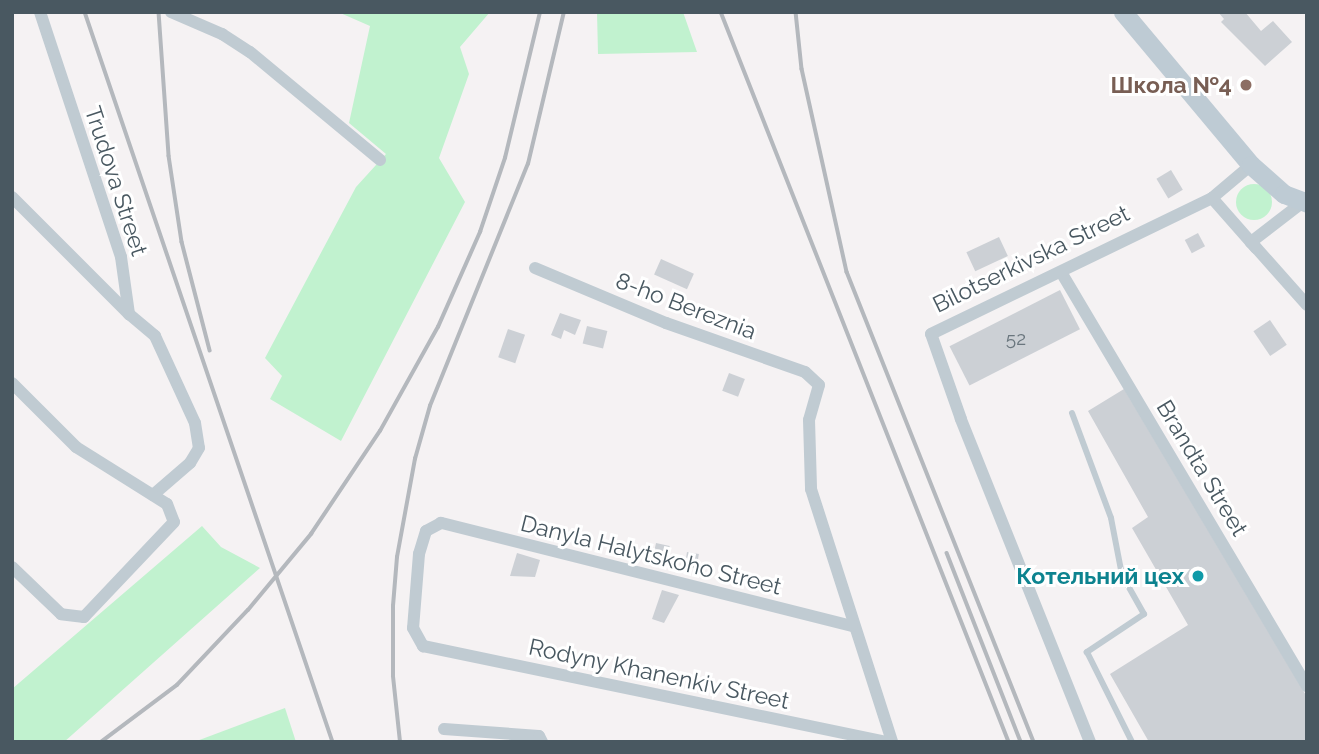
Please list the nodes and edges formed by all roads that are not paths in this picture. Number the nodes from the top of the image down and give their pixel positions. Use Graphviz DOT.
graph roads {
  1 [pos="40,12"];
  2 [pos="171,12"];
  3 [pos="1130,15"];
  4 [pos="380,160"];
  5 [pos="1251,166"];
  6 [pos="12,197"];
  7 [pos="1212,198"];
  8 [pos="1305,203"];
  9 [pos="1251,242"];
  10 [pos="535,268"];
  11 [pos="1061,272"];
  12 [pos="1307,305"];
  13 [pos="129,314"];
  14 [pos="12,383"];
  15 [pos="1072,413"];
  16 [pos="153,495"];
  17 [pos="12,567"];
  18 [pos="852,626"];
  19 [pos="423,646"];
  20 [pos="1307,686"];
  21 [pos="444,729"];
  22 [pos="542,742"];
  23 [pos="890,742"];
  24 [pos="1090,742"];
  25 [pos="1132,742"];
  1 -- 13 [label="street, Trudova Street"];
  2 -- 4 [label="street"];
  3 -- 5 [label="main road"];
  5 -- 7 [label="street, Bilotserkivska Street"];
  5 -- 8 [label="main road"];
  6 -- 13 [label="street"];
  7 -- 9 [label="street"];
  7 -- 11 [label="street, Bilotserkivska Street"];
  8 -- 9 [label="street"];
  9 -- 12 [label="street"];
  10 -- 18 [label="street, 8-ho Bereznia"];
  11 -- 20 [label="street, Brandta Street"];
  11 -- 24 [label="street, Bilotserkivska Street"];
  13 -- 16 [label="street"];
  14 -- 16 [label="street"];
  15 -- 25 [label="lane"];
  16 -- 17 [label="street"];
  18 -- 19 [label="street, Danyla Halytskoho Street"];
  18 -- 23 [label="street"];
  19 -- 23 [label="street, Rodyny Khanenkiv Street"];
  21 -- 22 [label="street"];
}
